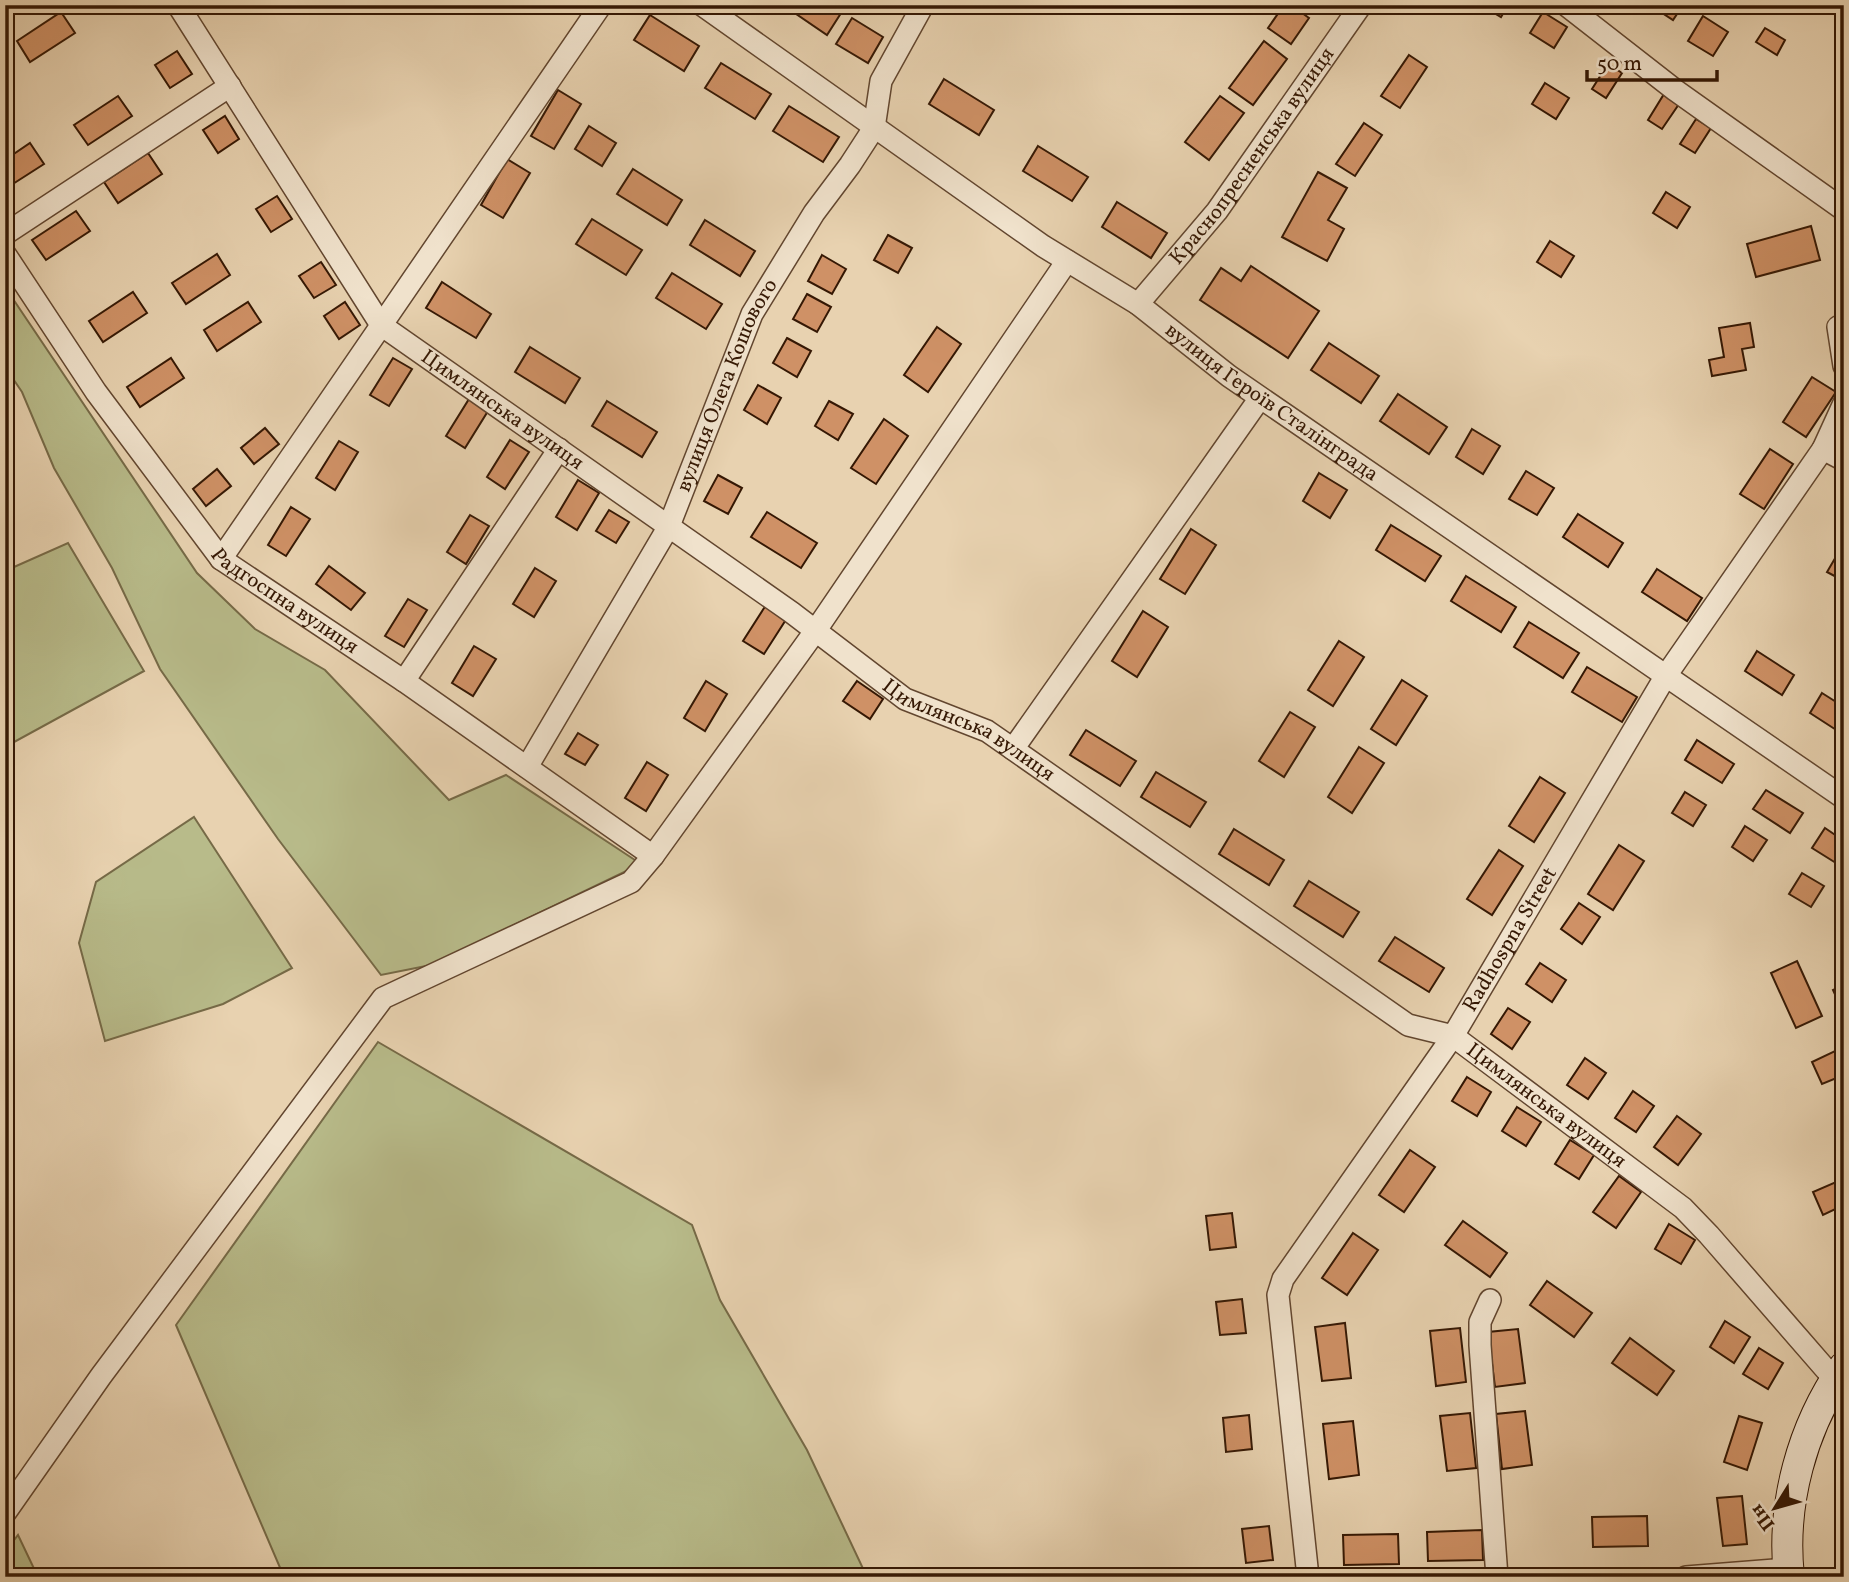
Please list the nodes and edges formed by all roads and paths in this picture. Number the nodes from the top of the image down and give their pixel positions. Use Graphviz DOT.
graph roads {
  1 [pos="178,5"];
  2 [pos="601,5"];
  3 [pos="702,5"];
  4 [pos="923,5"];
  5 [pos="1361,5"];
  6 [pos="1566,5"];
  7 [pos="230,86"];
  8 [pos="874,128"];
  9 [pos="1844,211"];
  10 [pos="5,234"];
  11 [pos="5,254"];
  12 [pos="1067,261"];
  13 [pos="1138,304"];
  14 [pos="381,324"];
  15 [pos="1844,324"];
  16 [pos="1844,366"];
  17 [pos="1260,398"];
  18 [pos="1844,403"];
  19 [pos="559,449"];
  20 [pos="1823,449"];
  21 [pos="1844,460"];
  22 [pos="669,526"];
  23 [pos="221,559"];
  24 [pos="816,630"];
  25 [pos="1665,677"];
  26 [pos="404,681"];
  27 [pos="1013,749"];
  28 [pos="527,767"];
  29 [pos="1844,798"];
  30 [pos="653,856"];
  31 [pos="1453,1037"];
  32 [pos="1490,1300"];
  33 [pos="1839,1373"];
  34 [pos="5,1513"];
  35 [pos="1789,1573"];
  36 [pos="1308,1577"];
  37 [pos="1497,1577"];
  38 [pos="1686,1577"];
  1 -- 7 [label="street, Цимлянська вулиця"];
  2 -- 14 [label="street"];
  3 -- 8 [label="street, вулиця Героїв Сталінграда"];
  4 -- 8 [label="street, вулиця Олега Кошового"];
  5 -- 13 [label="street, Краснопресненська вулиця"];
  6 -- 9 [label="street"];
  7 -- 10 [label="street"];
  7 -- 14 [label="street, Цимлянська вулиця"];
  8 -- 12 [label="street, вулиця Героїв Сталінграда"];
  8 -- 22 [label="street, вулиця Олега Кошового"];
  11 -- 23 [label="street, Радгоспна вулиця"];
  12 -- 13 [label="street, вулиця Героїв Сталінграда"];
  12 -- 24 [label="street"];
  13 -- 17 [label="street, вулиця Героїв Сталінграда"];
  14 -- 19 [label="street, Цимлянська вулиця"];
  14 -- 23 [label="street"];
  15 -- 16 [label="street"];
  17 -- 25 [label="street, вулиця Героїв Сталінграда"];
  17 -- 27 [label="street"];
  18 -- 20 [label="street"];
  19 -- 22 [label="street, Цимлянська вулиця"];
  19 -- 26 [label="street"];
  20 -- 21 [label="street"];
  20 -- 25 [label="street, Radhospna Street"];
  22 -- 24 [label="street, Цимлянська вулиця"];
  22 -- 28 [label="street, вулиця Олега Кошового"];
  23 -- 26 [label="street, Радгоспна вулиця"];
  24 -- 27 [label="street, Цимлянська вулиця"];
  24 -- 30 [label="street"];
  25 -- 29 [label="street, вулиця Героїв Сталінграда"];
  25 -- 31 [label="street, Radhospna Street"];
  26 -- 28 [label="street, Радгоспна вулиця"];
  27 -- 31 [label="street, Цимлянська вулиця"];
  28 -- 30 [label="street, Радгоспна вулиця"];
  30 -- 34 [label="street"];
  31 -- 33 [label="street, Цимлянська вулиця"];
  31 -- 36 [label="street, Radhospna Street"];
  32 -- 37 [label="street"];
  33 -- 35 [label="street"];
  35 -- 38 [label="street"];
}
